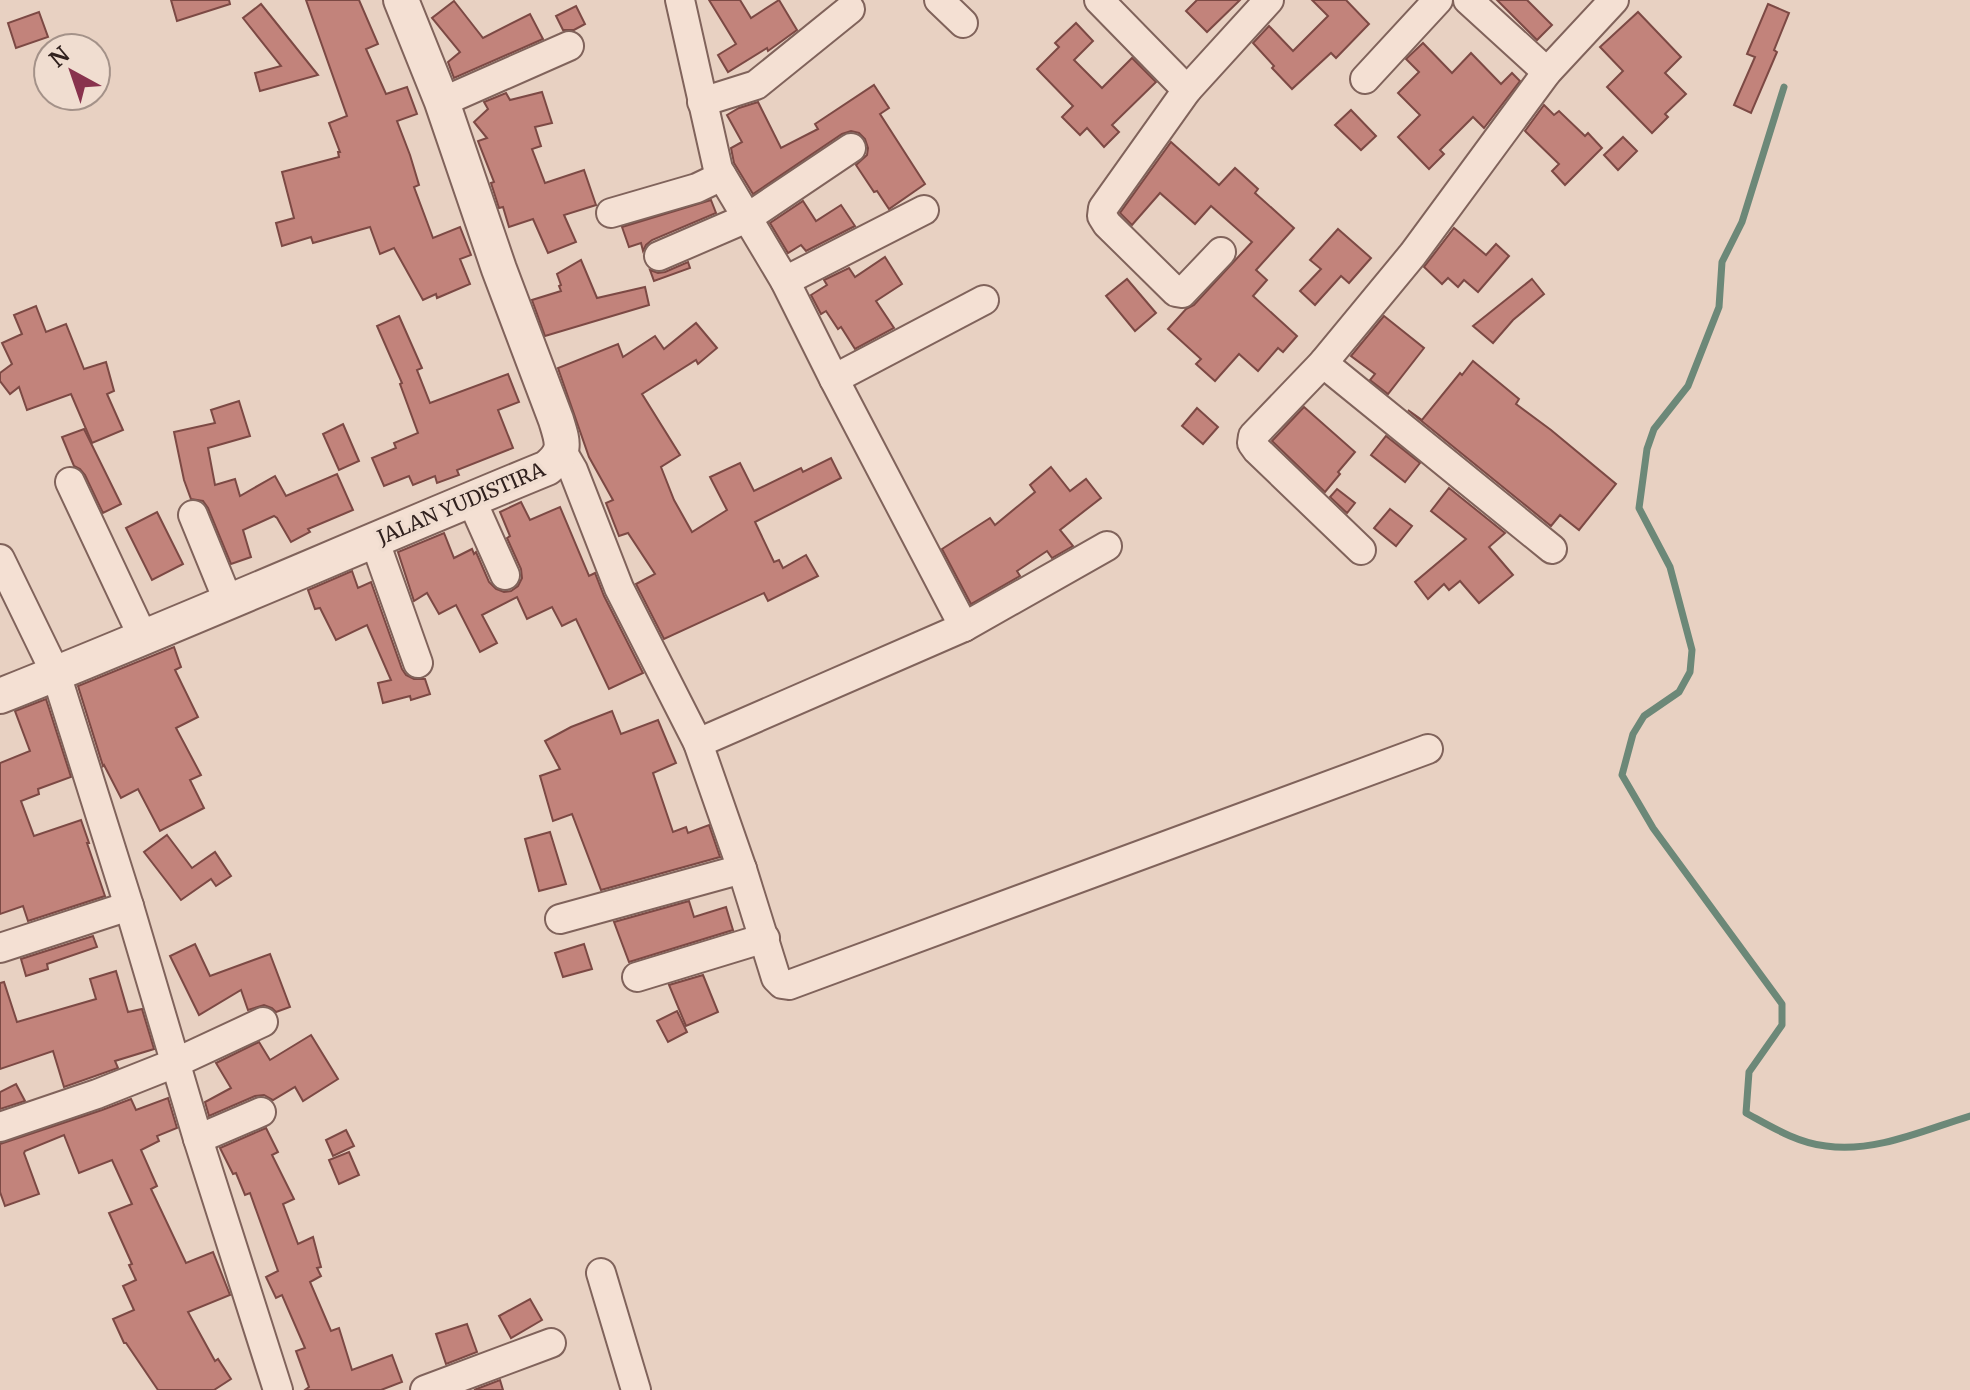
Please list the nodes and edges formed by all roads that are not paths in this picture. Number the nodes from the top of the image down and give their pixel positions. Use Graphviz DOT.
graph roads {
  1 [pos="401,0"];
  2 [pos="680,0"];
  3 [pos="939,0"];
  4 [pos="1099,0"];
  5 [pos="1269,0"];
  6 [pos="1438,0"];
  7 [pos="1468,0"];
  8 [pos="1614,0"];
  9 [pos="850,9"];
  10 [pos="963,23"];
  11 [pos="569,46"];
  12 [pos="1547,72"];
  13 [pos="1365,79"];
  14 [pos="1187,90"];
  15 [pos="442,102"];
  16 [pos="702,102"];
  17 [pos="851,148"];
  18 [pos="722,176"];
  19 [pos="924,210"];
  20 [pos="611,213"];
  21 [pos="747,218"];
  22 [pos="1221,252"];
  23 [pos="659,256"];
  24 [pos="785,281"];
  25 [pos="984,300"];
  26 [pos="1323,363"];
  27 [pos="834,379"];
  28 [pos="562,451"];
  29 [pos="70,482"];
  30 [pos="471,499"];
  31 [pos="193,515"];
  32 [pos="374,539"];
  33 [pos="1107,546"];
  34 [pos="1552,549"];
  35 [pos="1361,550"];
  36 [pos="0,559"];
  37 [pos="505,575"];
  38 [pos="229,603"];
  39 [pos="964,627"];
  40 [pos="143,637"];
  41 [pos="418,663"];
  42 [pos="56,674"];
  43 [pos="0,696"];
  44 [pos="698,743"];
  45 [pos="1428,749"];
  46 [pos="742,869"];
  47 [pos="129,906"];
  48 [pos="560,919"];
  49 [pos="765,938"];
  50 [pos="0,948"];
  51 [pos="637,977"];
  52 [pos="263,1022"];
  53 [pos="175,1063"];
  54 [pos="261,1112"];
  55 [pos="0,1127"];
  56 [pos="198,1139"];
  57 [pos="601,1273"];
  58 [pos="551,1343"];
  59 [pos="278,1390"];
  60 [pos="425,1390"];
  61 [pos="636,1390"];
  1 -- 15 [label="street, JALAN YUDISTIRA"];
  2 -- 16 [label="street"];
  3 -- 10 [label="street"];
  4 -- 14 [label="street"];
  5 -- 14 [label="street"];
  6 -- 13 [label="street"];
  7 -- 12 [label="street"];
  8 -- 12 [label="street"];
  9 -- 16 [label="street"];
  11 -- 15 [label="street"];
  12 -- 26 [label="street"];
  14 -- 22 [label="street"];
  15 -- 28 [label="street, JALAN YUDISTIRA"];
  16 -- 18 [label="street"];
  17 -- 21 [label="street"];
  18 -- 20 [label="street"];
  18 -- 21 [label="street"];
  19 -- 24 [label="street"];
  21 -- 23 [label="street"];
  21 -- 24 [label="street"];
  24 -- 27 [label="street"];
  25 -- 27 [label="street"];
  26 -- 34 [label="street"];
  26 -- 35 [label="street"];
  27 -- 39 [label="street"];
  28 -- 30 [label="street, JALAN YUDISTIRA"];
  28 -- 44 [label="street"];
  29 -- 40 [label="street"];
  30 -- 32 [label="street, JALAN YUDISTIRA"];
  30 -- 37 [label="street"];
  31 -- 38 [label="street"];
  32 -- 38 [label="street, JALAN YUDISTIRA"];
  32 -- 41 [label="street"];
  33 -- 39 [label="street"];
  36 -- 42 [label="street"];
  38 -- 40 [label="street, JALAN YUDISTIRA"];
  39 -- 44 [label="street"];
  40 -- 42 [label="street, JALAN YUDISTIRA"];
  42 -- 43 [label="street, JALAN YUDISTIRA"];
  42 -- 47 [label="street"];
  44 -- 46 [label="street"];
  45 -- 49 [label="street"];
  46 -- 48 [label="street"];
  46 -- 49 [label="street"];
  47 -- 50 [label="street"];
  47 -- 53 [label="street"];
  49 -- 51 [label="street"];
  52 -- 53 [label="street"];
  53 -- 55 [label="street"];
  53 -- 56 [label="street"];
  54 -- 56 [label="street"];
  56 -- 59 [label="street"];
  57 -- 61 [label="street"];
  58 -- 60 [label="street"];
}
